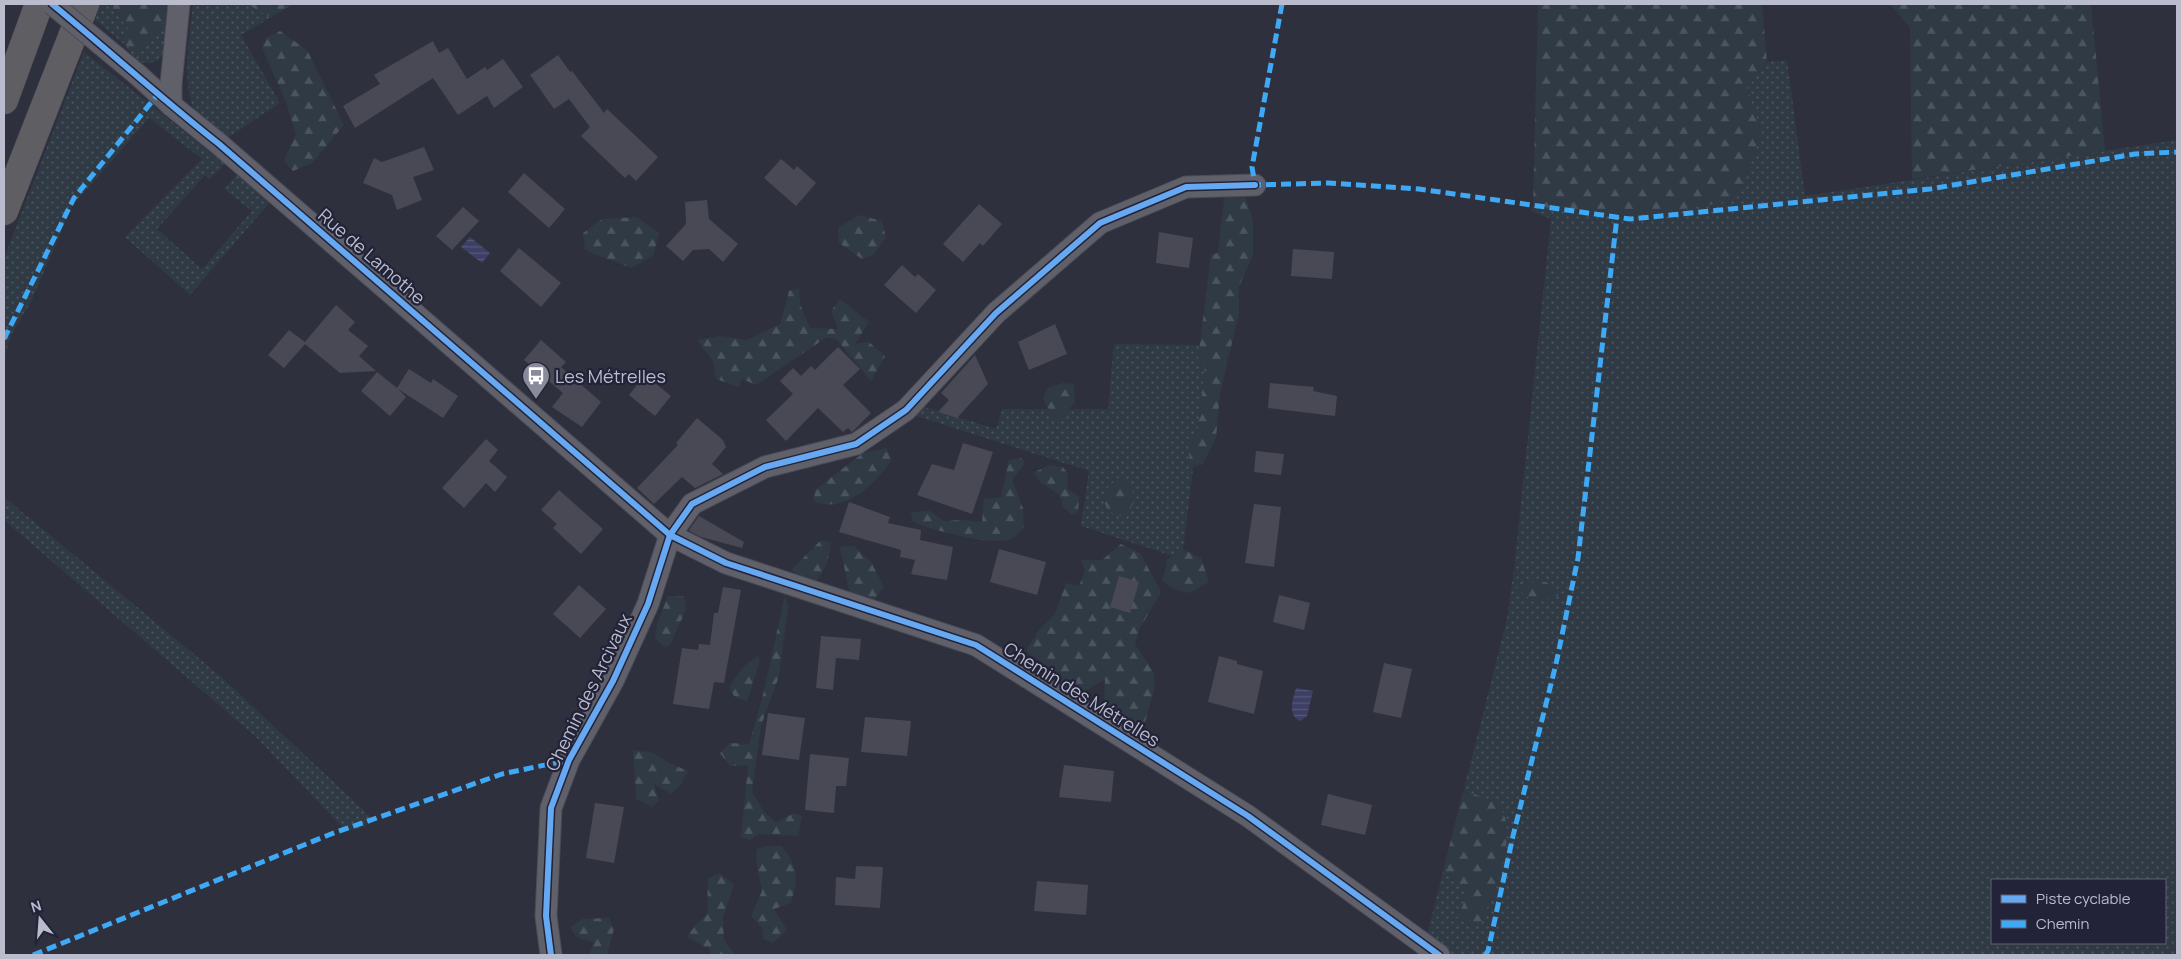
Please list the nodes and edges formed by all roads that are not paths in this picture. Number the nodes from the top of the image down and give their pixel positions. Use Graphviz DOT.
graph roads {
  1 [pos="39,4"];
  2 [pos="52,4"];
  3 [pos="85,4"];
  4 [pos="179,4"];
  5 [pos="4,100"];
  6 [pos="171,106"];
  7 [pos="1255,185"];
  8 [pos="4,211"];
  9 [pos="670,534"];
  10 [pos="551,955"];
  11 [pos="1439,955"];
  1 -- 5 [label="highway"];
  2 -- 6 [label="street, Rue de Lamothe, bridge"];
  3 -- 8 [label="highway"];
  4 -- 6 [label="street"];
  6 -- 9 [label="street, Rue de Lamothe"];
  7 -- 9 [label="street, Chemin des Arcivaux"];
  9 -- 10 [label="street, Chemin des Arcivaux"];
  9 -- 11 [label="street, Chemin des Métrelles"];
}
